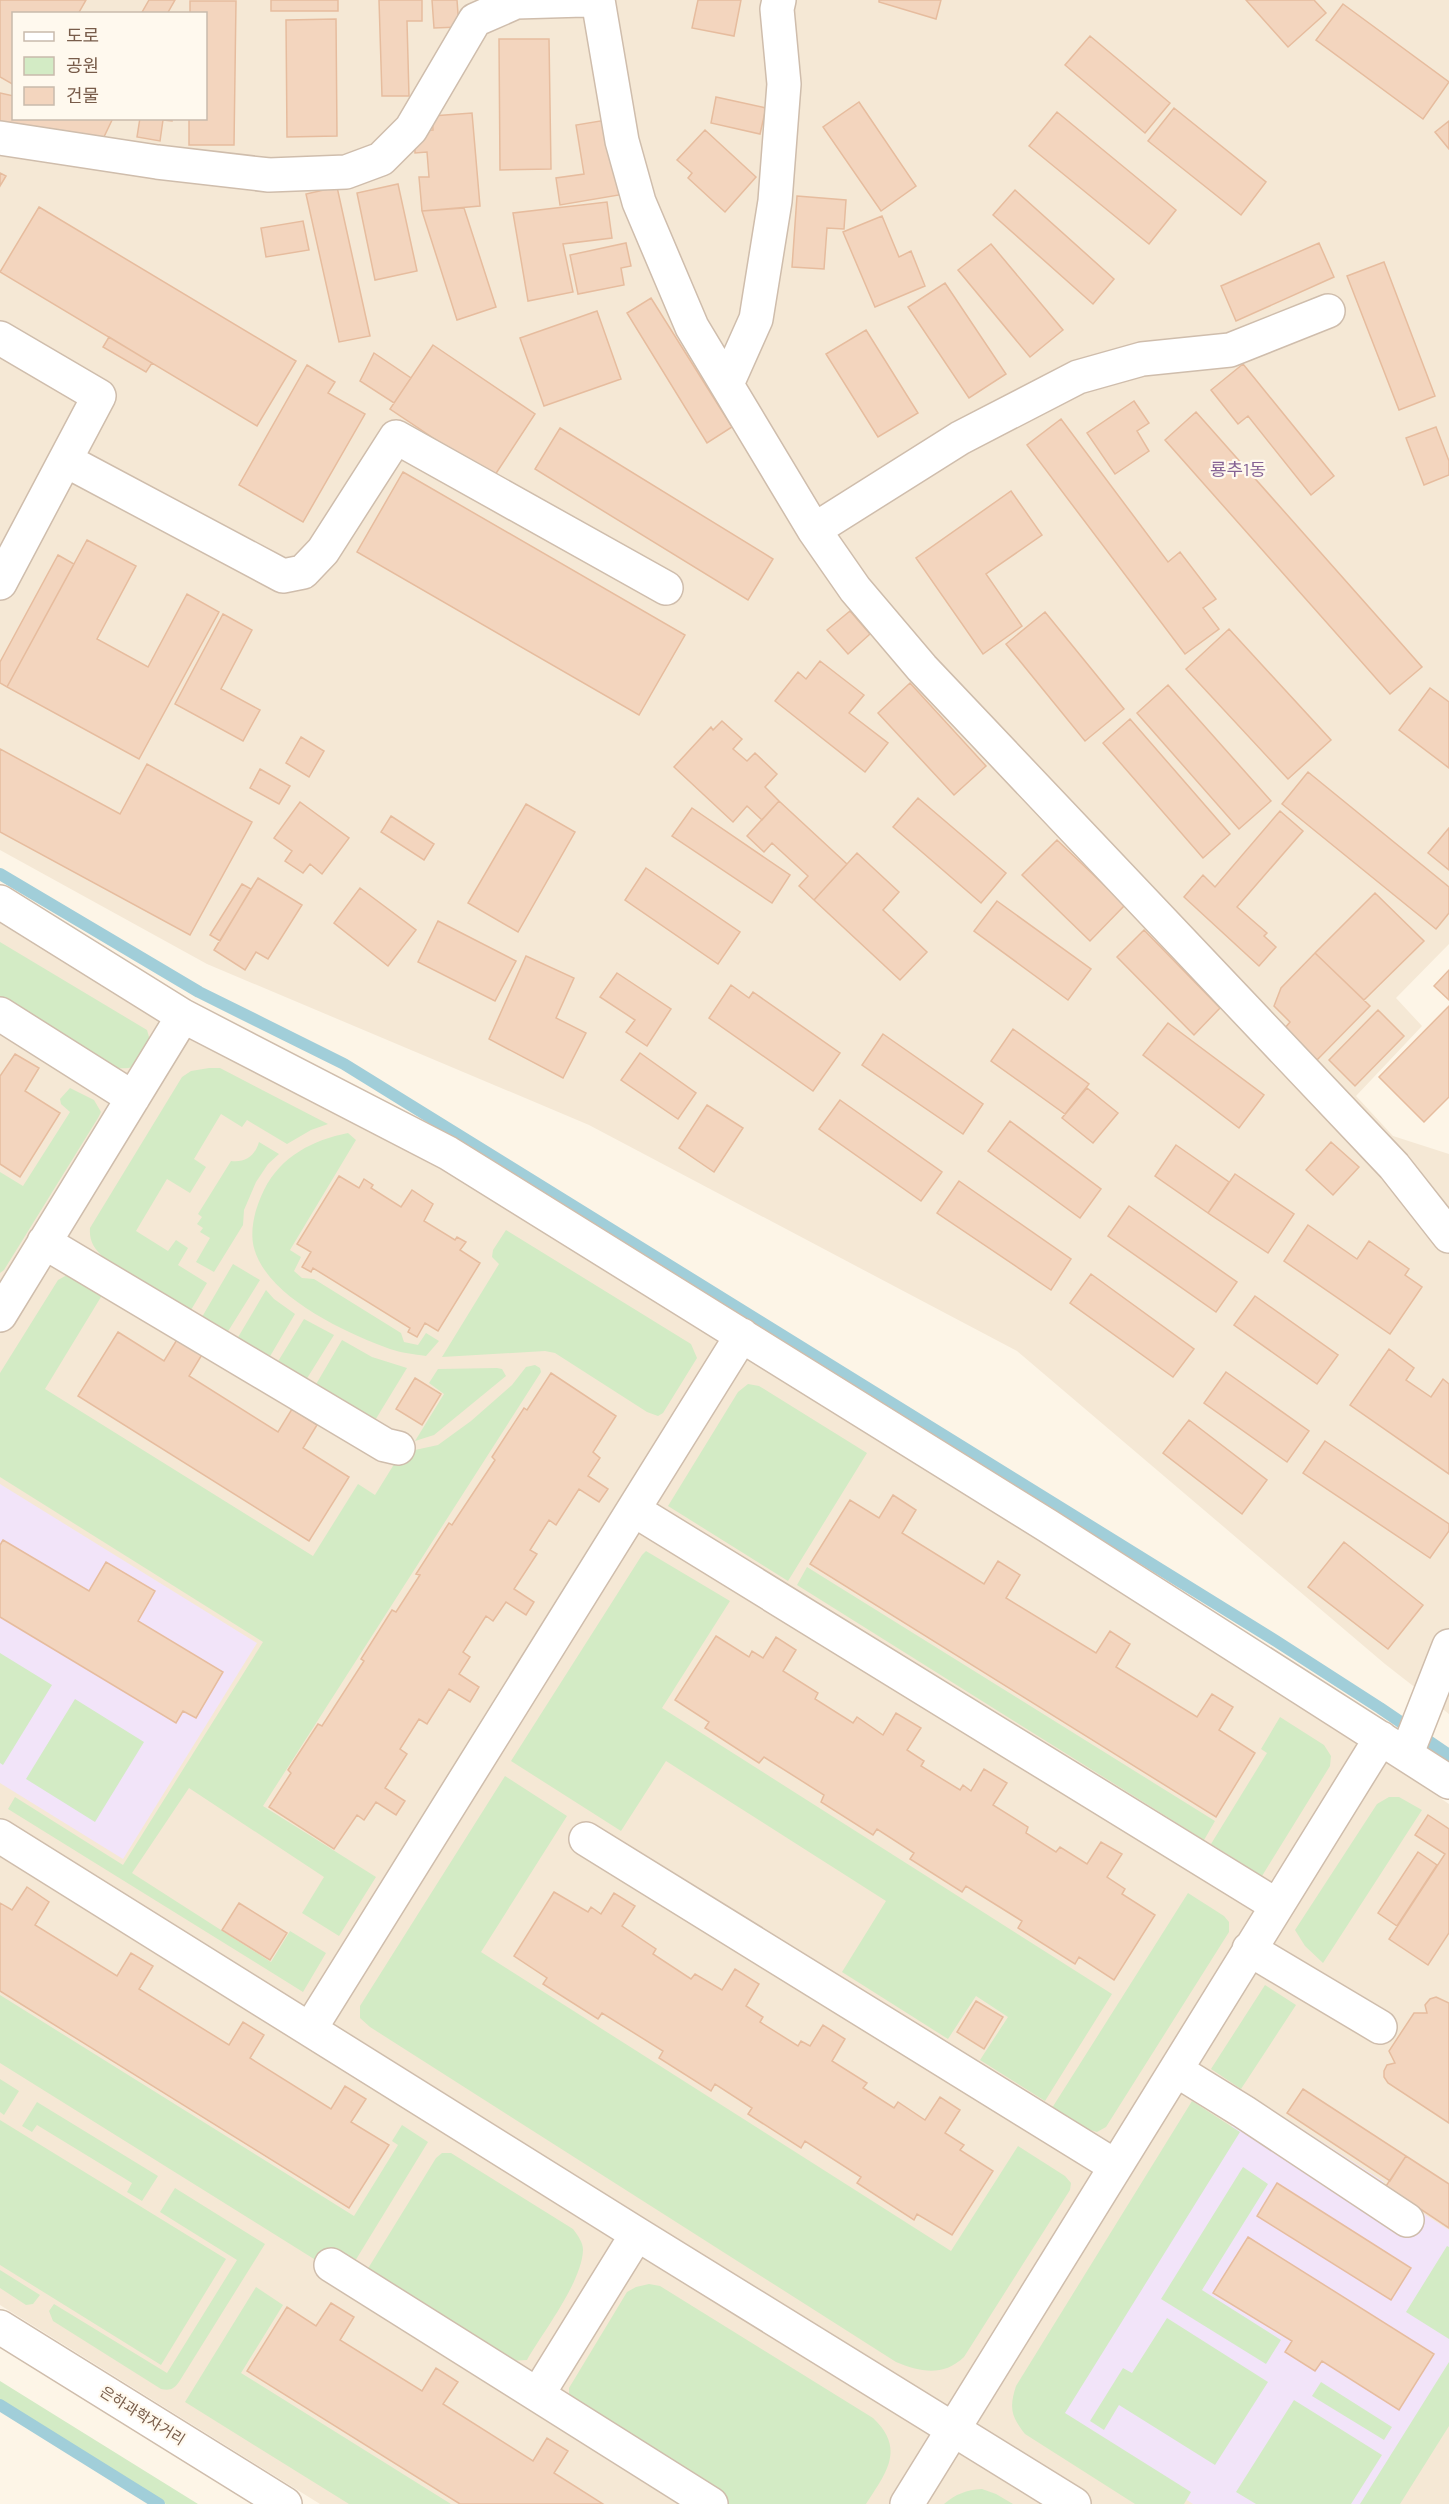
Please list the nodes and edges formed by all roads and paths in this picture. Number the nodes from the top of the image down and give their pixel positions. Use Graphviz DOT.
graph roads {
  1 [pos="584,0"];
  2 [pos="598,0"];
  3 [pos="779,0"];
  4 [pos="0,138"];
  5 [pos="1328,311"];
  6 [pos="0,338"];
  7 [pos="727,384"];
  8 [pos="67,461"];
  9 [pos="814,530"];
  10 [pos="0,584"];
  11 [pos="666,588"];
  12 [pos="0,902"];
  13 [pos="0,1014"];
  14 [pos="183,1016"];
  15 [pos="133,1098"];
  16 [pos="1449,1236"];
  17 [pos="44,1242"];
  18 [pos="3,1303"];
  19 [pos="742,1335"];
  20 [pos="398,1448"];
  21 [pos="634,1509"];
  22 [pos="1449,1646"];
  23 [pos="1394,1746"];
  24 [pos="1449,1782"];
  25 [pos="0,1836"];
  26 [pos="586,1839"];
  27 [pos="1276,1905"];
  28 [pos="1249,1949"];
  29 [pos="1380,2027"];
  30 [pos="310,2029"];
  31 [pos="1176,2070"];
  32 [pos="1115,2166"];
  33 [pos="1407,2220"];
  34 [pos="637,2234"];
  35 [pos="331,2265"];
  36 [pos="0,2327"];
  37 [pos="538,2394"];
  38 [pos="953,2428"];
  39 [pos="285,2504"];
  40 [pos="711,2504"];
  41 [pos="907,2504"];
  42 [pos="1074,2504"];
  1 -- 4 [label="street"];
  2 -- 7 [label="street"];
  3 -- 7 [label="street"];
  5 -- 9 [label="street"];
  6 -- 8 [label="street"];
  7 -- 9 [label="street"];
  8 -- 10 [label="street"];
  8 -- 11 [label="street"];
  9 -- 16 [label="street"];
  12 -- 14 [label="street"];
  13 -- 15 [label="street"];
  14 -- 15 [label="street"];
  14 -- 19 [label="street"];
  15 -- 17 [label="street"];
  17 -- 18 [label="street"];
  17 -- 20 [label="street"];
  19 -- 21 [label="street"];
  19 -- 23 [label="street"];
  21 -- 27 [label="street"];
  21 -- 30 [label="street"];
  22 -- 23 [label="street"];
  23 -- 24 [label="street"];
  23 -- 27 [label="street"];
  25 -- 30 [label="street"];
  26 -- 32 [label="street"];
  27 -- 28 [label="street"];
  28 -- 29 [label="street"];
  28 -- 31 [label="street"];
  30 -- 34 [label="street"];
  31 -- 32 [label="street"];
  31 -- 33 [label="street"];
  32 -- 38 [label="street"];
  34 -- 37 [label="street"];
  34 -- 38 [label="street"];
  35 -- 37 [label="street"];
  36 -- 39 [label="street, 은하과학자거리"];
  37 -- 40 [label="street"];
  38 -- 41 [label="street"];
  38 -- 42 [label="street"];
}
